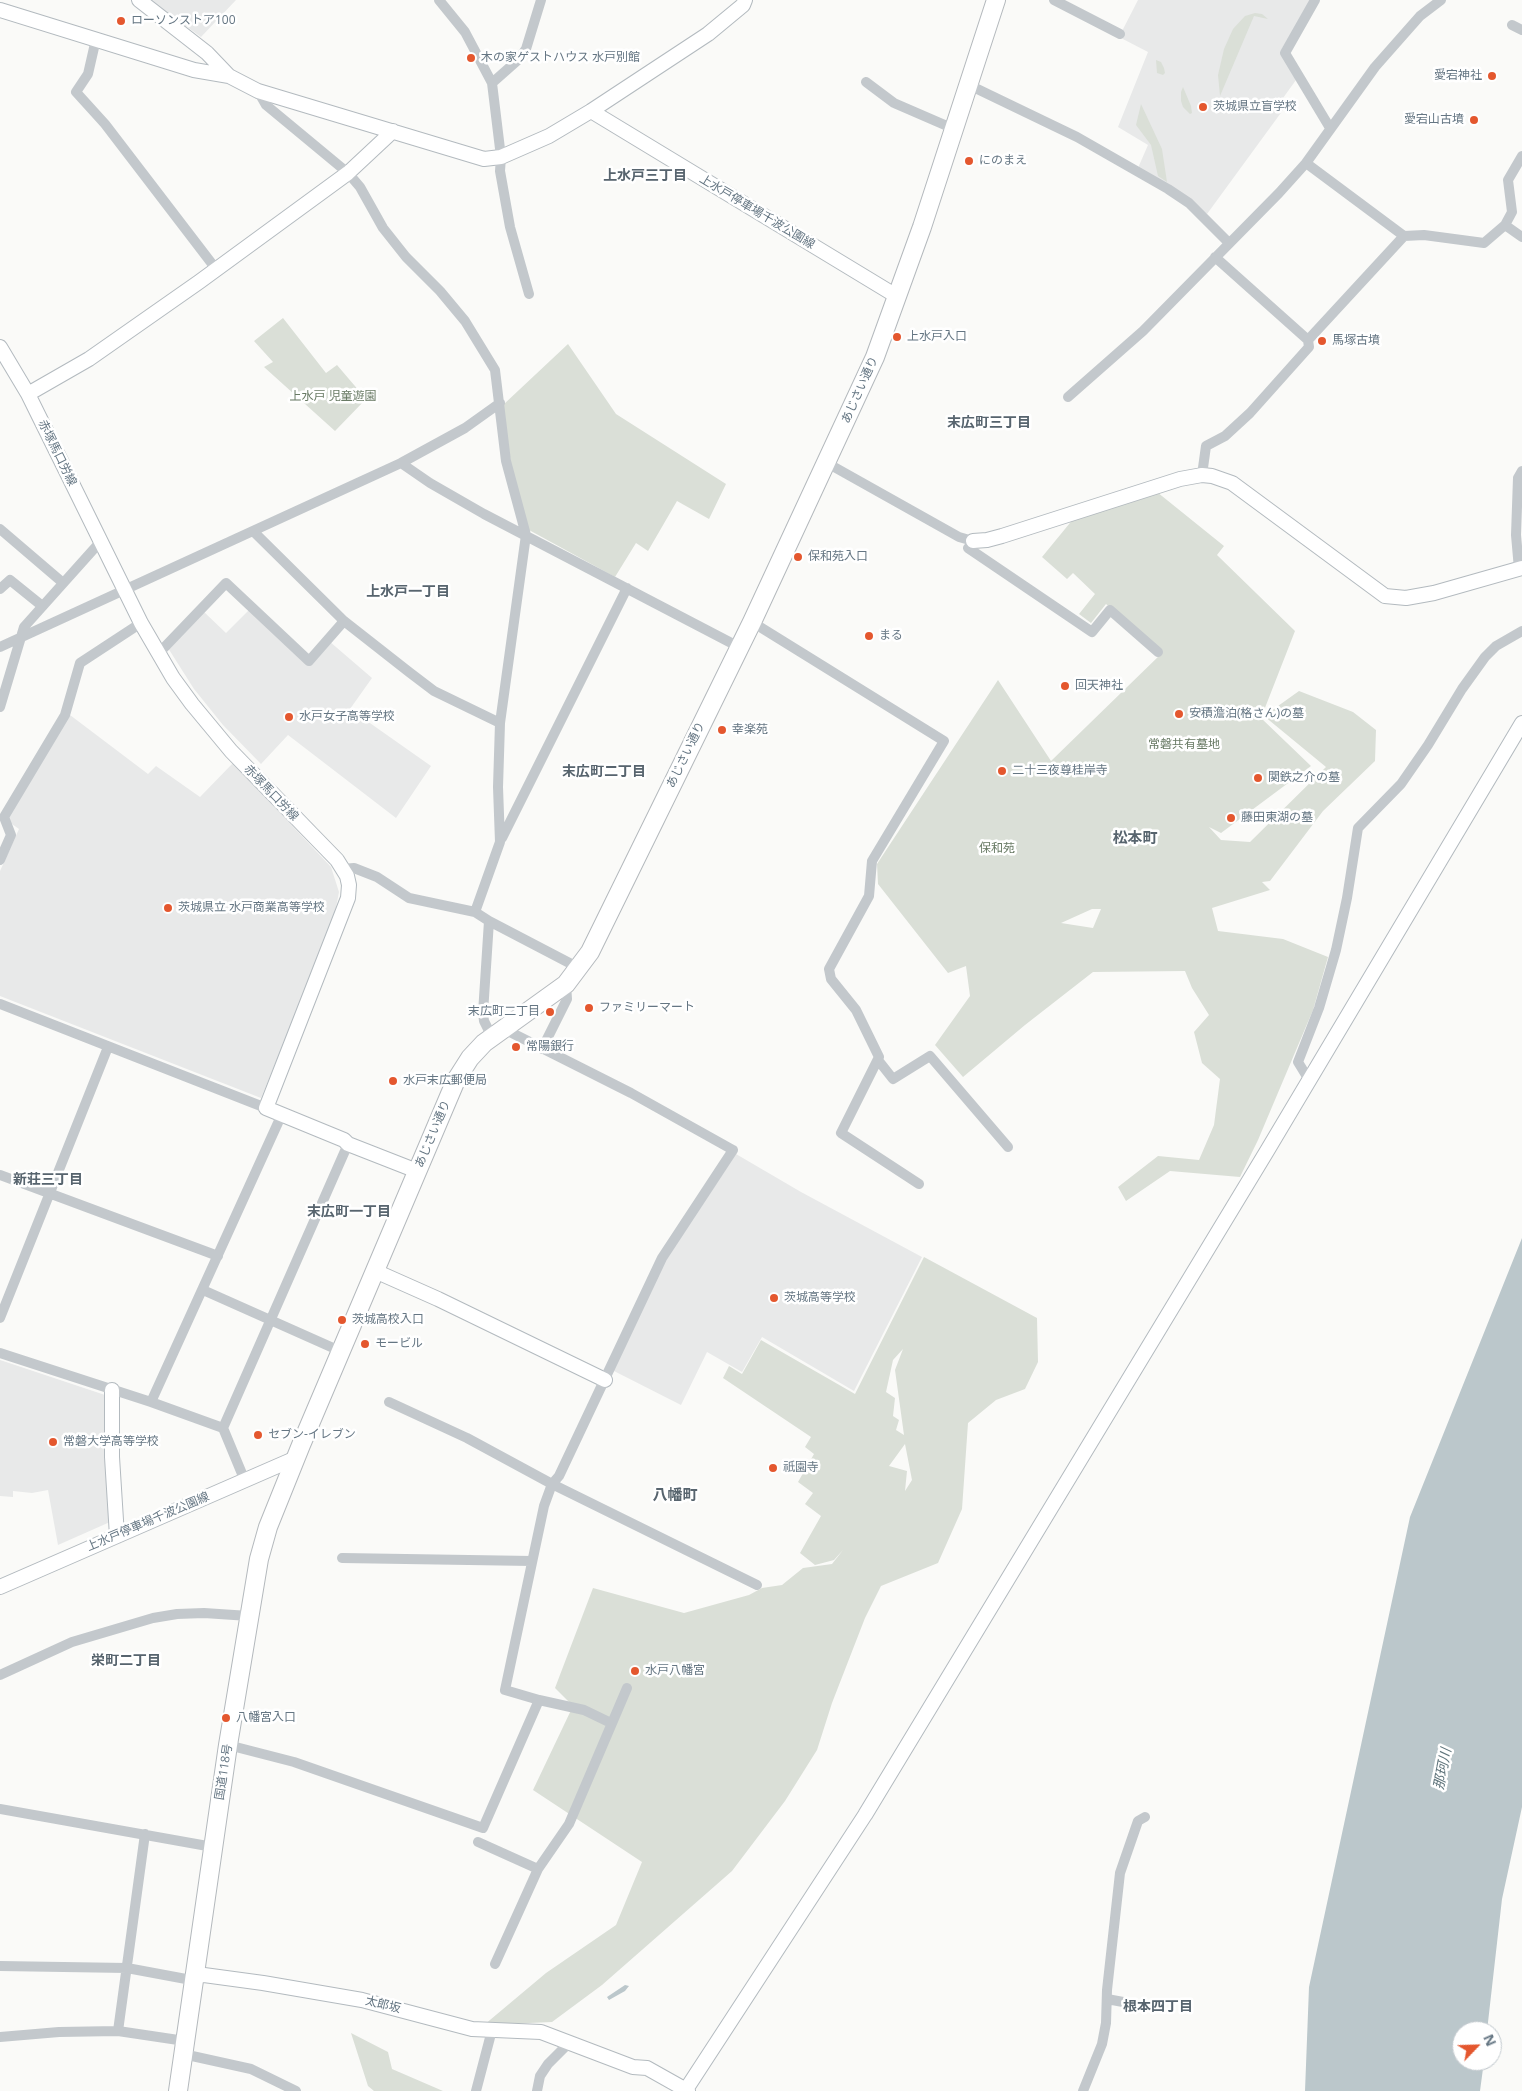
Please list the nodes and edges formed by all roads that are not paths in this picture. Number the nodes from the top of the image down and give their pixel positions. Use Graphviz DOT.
graph roads {
  1 [pos="139,0"];
  2 [pos="439,0"];
  3 [pos="541,0"];
  4 [pos="746,0"];
  5 [pos="996,0"];
  6 [pos="1054,0"];
  7 [pos="1315,0"];
  8 [pos="1441,0"];
  9 [pos="0,10"];
  10 [pos="1120,34"];
  11 [pos="96,39"];
  12 [pos="229,76"];
  13 [pos="866,82"];
  14 [pos="492,83"];
  15 [pos="969,85"];
  16 [pos="258,91"];
  17 [pos="591,111"];
  18 [pos="1330,128"];
  19 [pos="954,129"];
  20 [pos="393,131"];
  21 [pos="1522,156"];
  22 [pos="502,157"];
  23 [pos="1306,163"];
  24 [pos="348,173"];
  25 [pos="1506,225"];
  26 [pos="1404,236"];
  27 [pos="1522,237"];
  28 [pos="1229,243"];
  29 [pos="1215,257"];
  30 [pos="216,269"];
  31 [pos="529,294"];
  32 [pos="898,297"];
  33 [pos="1308,340"];
  34 [pos="0,346"];
  35 [pos="4,363"];
  36 [pos="28,394"];
  37 [pos="1068,397"];
  38 [pos="500,403"];
  39 [pos="827,463"];
  40 [pos="401,464"];
  41 [pos="1522,471"];
  42 [pos="1202,475"];
  43 [pos="0,529"];
  44 [pos="253,531"];
  45 [pos="526,535"];
  46 [pos="101,541"];
  47 [pos="971,544"];
  48 [pos="1521,569"];
  49 [pos="62,582"];
  50 [pos="0,588"];
  51 [pos="627,588"];
  52 [pos="125,590"];
  53 [pos="41,606"];
  54 [pos="344,621"];
  55 [pos="752,622"];
  56 [pos="141,623"];
  57 [pos="1522,632"];
  58 [pos="21,637"];
  59 [pos="0,647"];
  60 [pos="739,647"];
  61 [pos="1158,652"];
  62 [pos="158,654"];
  63 [pos="0,707"];
  64 [pos="500,723"];
  65 [pos="1522,723"];
  66 [pos="500,842"];
  67 [pos="0,860"];
  68 [pos="343,869"];
  69 [pos="475,912"];
  70 [pos="490,921"];
  71 [pos="579,968"];
  72 [pos="566,984"];
  73 [pos="0,1004"];
  74 [pos="498,1032"];
  75 [pos="108,1047"];
  76 [pos="542,1049"];
  77 [pos="878,1060"];
  78 [pos="1309,1080"];
  79 [pos="266,1108"];
  80 [pos="282,1114"];
  81 [pos="348,1144"];
  82 [pos="1008,1147"];
  83 [pos="417,1172"];
  84 [pos="0,1175"];
  85 [pos="919,1184"];
  86 [pos="49,1193"];
  87 [pos="218,1256"];
  88 [pos="375,1271"];
  89 [pos="203,1290"];
  90 [pos="0,1318"];
  91 [pos="271,1321"];
  92 [pos="340,1351"];
  93 [pos="0,1353"];
  94 [pos="605,1380"];
  95 [pos="112,1390"];
  96 [pos="151,1402"];
  97 [pos="389,1402"];
  98 [pos="222,1428"];
  99 [pos="296,1458"];
  100 [pos="245,1481"];
  101 [pos="552,1484"];
  102 [pos="117,1536"];
  103 [pos="342,1558"];
  104 [pos="532,1561"];
  105 [pos="757,1584"];
  106 [pos="0,1587"];
  107 [pos="249,1616"];
  108 [pos="0,1675"];
  109 [pos="627,1688"];
  110 [pos="539,1700"];
  111 [pos="611,1723"];
  112 [pos="228,1745"];
  113 [pos="0,1809"];
  114 [pos="1145,1817"];
  115 [pos="145,1834"];
  116 [pos="478,1842"];
  117 [pos="212,1847"];
  118 [pos="538,1869"];
  119 [pos="495,1964"];
  120 [pos="0,1966"];
  121 [pos="127,1968"];
  122 [pos="194,1977"];
  123 [pos="1107,1999"];
  124 [pos="1123,2002"];
  125 [pos="492,2030"];
  126 [pos="118,2031"];
  127 [pos="0,2037"];
  128 [pos="570,2042"];
  129 [pos="184,2047"];
  130 [pos="686,2090"];
  131 [pos="178,2091"];
  132 [pos="296,2091"];
  133 [pos="476,2091"];
  134 [pos="537,2091"];
  135 [pos="1083,2091"];
  1 -- 12 [label="street"];
  2 -- 14 [label="street"];
  3 -- 14 [label="street"];
  4 -- 17 [label="street"];
  5 -- 15 [label="highway, あじさい通り"];
  6 -- 10 [label="street"];
  7 -- 18 [label="street"];
  8 -- 18 [label="street"];
  9 -- 11 [label="street"];
  11 -- 12 [label="street"];
  11 -- 30 [label="street"];
  12 -- 16 [label="street"];
  13 -- 19 [label="street"];
  14 -- 22 [label="street"];
  15 -- 19 [label="highway, あじさい通り"];
  15 -- 28 [label="street"];
  16 -- 20 [label="street"];
  16 -- 24 [label="street"];
  17 -- 22 [label="street"];
  17 -- 32 [label="street, 上水戸停車場千波公園線"];
  18 -- 23 [label="street"];
  19 -- 32 [label="highway, あじさい通り"];
  20 -- 22 [label="street"];
  20 -- 24 [label="street"];
  21 -- 25 [label="street"];
  22 -- 31 [label="street"];
  23 -- 26 [label="street"];
  23 -- 28 [label="street"];
  24 -- 30 [label="street"];
  24 -- 38 [label="street"];
  25 -- 26 [label="street"];
  25 -- 27 [label="street"];
  26 -- 33 [label="street"];
  28 -- 29 [label="street"];
  29 -- 33 [label="street"];
  29 -- 37 [label="street"];
  30 -- 36 [label="street"];
  32 -- 39 [label="highway, あじさい通り"];
  33 -- 42 [label="street"];
  34 -- 35 [label="street, 赤塚馬口労線"];
  35 -- 36 [label="street, 赤塚馬口労線"];
  36 -- 46 [label="street, 赤塚馬口労線"];
  38 -- 40 [label="street"];
  38 -- 45 [label="street"];
  39 -- 47 [label="street"];
  39 -- 55 [label="highway, あじさい通り"];
  40 -- 44 [label="street"];
  40 -- 45 [label="street"];
  41 -- 48 [label="street"];
  42 -- 47 [label="street"];
  42 -- 48 [label="street"];
  43 -- 49 [label="street"];
  44 -- 52 [label="street"];
  44 -- 54 [label="street"];
  45 -- 51 [label="street"];
  45 -- 64 [label="street"];
  46 -- 49 [label="street"];
  46 -- 52 [label="street, 赤塚馬口労線"];
  47 -- 61 [label="street"];
  49 -- 53 [label="street"];
  50 -- 53 [label="street"];
  51 -- 60 [label="street"];
  51 -- 66 [label="street"];
  52 -- 56 [label="street, 赤塚馬口労線"];
  52 -- 58 [label="street"];
  53 -- 58 [label="street"];
  54 -- 62 [label="street"];
  54 -- 64 [label="street"];
  55 -- 60 [label="highway, あじさい通り"];
  55 -- 77 [label="street"];
  56 -- 62 [label="street, 赤塚馬口労線"];
  56 -- 67 [label="street"];
  57 -- 78 [label="street"];
  58 -- 59 [label="street"];
  58 -- 63 [label="street"];
  60 -- 71 [label="highway, あじさい通り"];
  62 -- 68 [label="street, 赤塚馬口労線"];
  64 -- 66 [label="street"];
  65 -- 78 [label="street"];
  66 -- 69 [label="street"];
  68 -- 69 [label="street"];
  68 -- 79 [label="street"];
  69 -- 70 [label="street"];
  70 -- 71 [label="street"];
  70 -- 74 [label="street"];
  71 -- 72 [label="highway, あじさい通り"];
  72 -- 74 [label="highway, あじさい通り"];
  72 -- 76 [label="street"];
  73 -- 75 [label="street"];
  74 -- 76 [label="street"];
  74 -- 83 [label="highway, あじさい通り"];
  75 -- 79 [label="street"];
  75 -- 86 [label="street"];
  76 -- 94 [label="street"];
  77 -- 82 [label="street"];
  77 -- 85 [label="street"];
  78 -- 130 [label="street"];
  79 -- 80 [label="street"];
  80 -- 81 [label="street"];
  80 -- 87 [label="street"];
  81 -- 83 [label="street"];
  81 -- 91 [label="street"];
  83 -- 88 [label="highway, あじさい通り"];
  84 -- 86 [label="street"];
  86 -- 87 [label="street"];
  86 -- 90 [label="street"];
  87 -- 89 [label="street"];
  88 -- 92 [label="highway, あじさい通り"];
  88 -- 94 [label="street"];
  89 -- 91 [label="street"];
  89 -- 96 [label="street"];
  91 -- 92 [label="street"];
  91 -- 98 [label="street"];
  92 -- 99 [label="highway, あじさい通り"];
  93 -- 95 [label="street"];
  94 -- 101 [label="street"];
  95 -- 96 [label="street"];
  95 -- 102 [label="street"];
  96 -- 98 [label="street"];
  97 -- 101 [label="street"];
  98 -- 100 [label="street"];
  99 -- 100 [label="street, 上水戸停車場千波公園線"];
  99 -- 107 [label="highway, 国道118号"];
  100 -- 102 [label="street, 上水戸停車場千波公園線"];
  101 -- 104 [label="street"];
  101 -- 105 [label="street"];
  102 -- 106 [label="street, 上水戸停車場千波公園線"];
  103 -- 104 [label="street"];
  104 -- 110 [label="street"];
  107 -- 108 [label="street"];
  107 -- 112 [label="highway, 国道118号"];
  109 -- 111 [label="street"];
  110 -- 111 [label="street"];
  110 -- 112 [label="street"];
  111 -- 118 [label="street"];
  112 -- 117 [label="highway, 国道118号"];
  113 -- 115 [label="street"];
  114 -- 123 [label="street"];
  115 -- 117 [label="street"];
  115 -- 121 [label="street"];
  116 -- 118 [label="street"];
  117 -- 122 [label="highway, 国道118号"];
  118 -- 119 [label="street"];
  120 -- 121 [label="street"];
  121 -- 122 [label="street"];
  121 -- 126 [label="street"];
  122 -- 125 [label="street, 太郎坂"];
  122 -- 129 [label="highway, 国道118号"];
  123 -- 124 [label="street"];
  123 -- 135 [label="street"];
  125 -- 128 [label="street, 太郎坂"];
  125 -- 133 [label="street"];
  126 -- 127 [label="street"];
  126 -- 129 [label="street"];
  128 -- 130 [label="street, 太郎坂"];
  128 -- 134 [label="street"];
  129 -- 131 [label="highway, 国道118号"];
  129 -- 132 [label="street"];
}
